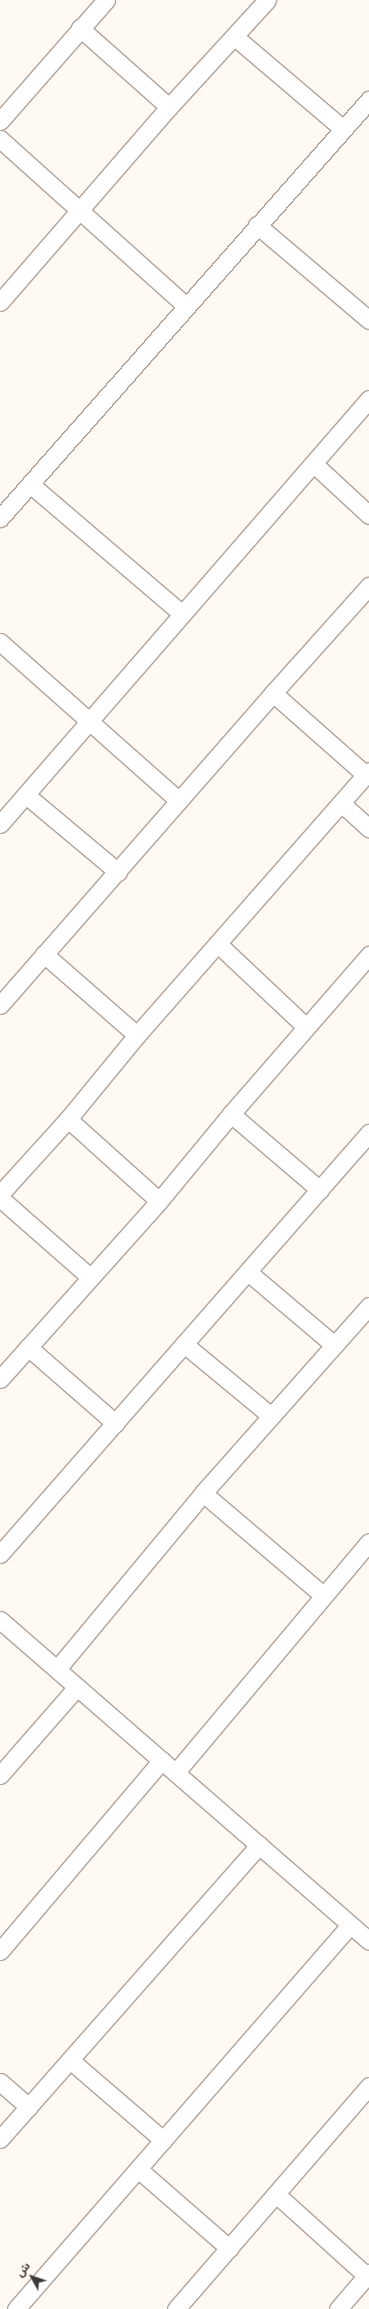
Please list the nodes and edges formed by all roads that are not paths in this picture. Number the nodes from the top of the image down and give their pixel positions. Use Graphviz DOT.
graph roads {
  1 [pos="106,0"];
  2 [pos="268,0"];
  3 [pos="80,28"];
  4 [pos="235,37"];
  5 [pos="369,100"];
  6 [pos="169,107"];
  7 [pos="0,121"];
  8 [pos="343,129"];
  9 [pos="0,139"];
  10 [pos="81,211"];
  11 [pos="257,225"];
  12 [pos="0,302"];
  13 [pos="186,306"];
  14 [pos="369,320"];
  15 [pos="369,399"];
  16 [pos="314,464"];
  17 [pos="30,484"];
  18 [pos="369,515"];
  19 [pos="0,518"];
  20 [pos="369,586"];
  21 [pos="182,614"];
  22 [pos="0,642"];
  23 [pos="273,693"];
  24 [pos="88,721"];
  25 [pos="367,773"];
  26 [pos="26,795"];
  27 [pos="179,801"];
  28 [pos="342,803"];
  29 [pos="0,824"];
  30 [pos="369,828"];
  31 [pos="118,872"];
  32 [pos="218,944"];
  33 [pos="44,954"];
  34 [pos="369,955"];
  35 [pos="0,1005"];
  36 [pos="306,1027"];
  37 [pos="137,1035"];
  38 [pos="231,1114"];
  39 [pos="68,1119"];
  40 [pos="369,1133"];
  41 [pos="320,1190"];
  42 [pos="0,1194"];
  43 [pos="0,1198"];
  44 [pos="159,1201"];
  45 [pos="248,1272"];
  46 [pos="90,1277"];
  47 [pos="369,1306"];
  48 [pos="184,1344"];
  49 [pos="334,1345"];
  50 [pos="28,1347"];
  51 [pos="0,1380"];
  52 [pos="271,1416"];
  53 [pos="115,1423"];
  54 [pos="202,1493"];
  55 [pos="369,1542"];
  56 [pos="0,1554"];
  57 [pos="323,1595"];
  58 [pos="0,1620"];
  59 [pos="57,1669"];
  60 [pos="77,1687"];
  61 [pos="162,1760"];
  62 [pos="176,1772"];
  63 [pos="0,1775"];
  64 [pos="259,1845"];
  65 [pos="350,1925"];
  66 [pos="369,1941"];
  67 [pos="0,1951"];
  68 [pos="70,2060"];
  69 [pos="0,2082"];
  70 [pos="369,2086"];
  71 [pos="29,2107"];
  72 [pos="0,2140"];
  73 [pos="163,2140"];
  74 [pos="138,2169"];
  75 [pos="276,2194"];
  76 [pos="229,2248"];
  77 [pos="368,2276"];
  78 [pos="16,2309"];
  79 [pos="176,2309"];
  80 [pos="338,2309"];
  1 -- 3 [label="street"];
  2 -- 4 [label="street"];
  3 -- 6 [label="street"];
  3 -- 7 [label="street"];
  4 -- 6 [label="street"];
  4 -- 8 [label="street"];
  5 -- 8 [label="street"];
  6 -- 10 [label="street"];
  8 -- 11 [label="street"];
  9 -- 10 [label="street"];
  10 -- 12 [label="street"];
  10 -- 13 [label="street"];
  11 -- 13 [label="street"];
  11 -- 14 [label="street"];
  13 -- 17 [label="street"];
  15 -- 16 [label="street"];
  16 -- 18 [label="street"];
  16 -- 21 [label="street"];
  17 -- 19 [label="street"];
  17 -- 21 [label="street"];
  20 -- 23 [label="street"];
  21 -- 24 [label="street"];
  22 -- 24 [label="street"];
  23 -- 25 [label="street"];
  23 -- 27 [label="street"];
  24 -- 26 [label="street"];
  24 -- 27 [label="street"];
  25 -- 28 [label="street"];
  26 -- 29 [label="street"];
  26 -- 31 [label="street"];
  27 -- 31 [label="street"];
  28 -- 30 [label="street"];
  28 -- 32 [label="street"];
  31 -- 33 [label="street"];
  32 -- 36 [label="street"];
  32 -- 37 [label="street"];
  33 -- 35 [label="street"];
  33 -- 37 [label="street"];
  34 -- 36 [label="street"];
  36 -- 38 [label="street"];
  37 -- 39 [label="street"];
  38 -- 41 [label="street"];
  38 -- 44 [label="street"];
  39 -- 42 [label="street"];
  39 -- 44 [label="street"];
  40 -- 41 [label="street"];
  41 -- 45 [label="street"];
  43 -- 46 [label="street"];
  44 -- 46 [label="street"];
  45 -- 48 [label="street"];
  45 -- 49 [label="street"];
  46 -- 50 [label="street"];
  47 -- 49 [label="street"];
  48 -- 52 [label="street"];
  48 -- 53 [label="street"];
  49 -- 52 [label="street"];
  50 -- 51 [label="street"];
  50 -- 53 [label="street"];
  52 -- 54 [label="street"];
  53 -- 56 [label="street"];
  54 -- 57 [label="street"];
  54 -- 59 [label="street"];
  55 -- 57 [label="street"];
  57 -- 62 [label="street"];
  58 -- 59 [label="street"];
  59 -- 60 [label="street"];
  60 -- 61 [label="street"];
  60 -- 63 [label="street"];
  61 -- 62 [label="street"];
  61 -- 67 [label="street"];
  62 -- 64 [label="street"];
  64 -- 65 [label="street"];
  64 -- 68 [label="street"];
  65 -- 66 [label="street"];
  65 -- 73 [label="street"];
  68 -- 71 [label="street"];
  68 -- 73 [label="street"];
  69 -- 71 [label="street"];
  70 -- 75 [label="street"];
  71 -- 72 [label="street"];
  73 -- 74 [label="street"];
  74 -- 76 [label="street"];
  74 -- 78 [label="street"];
  75 -- 76 [label="street"];
  75 -- 77 [label="street"];
  76 -- 79 [label="street"];
  77 -- 80 [label="street"];
}
